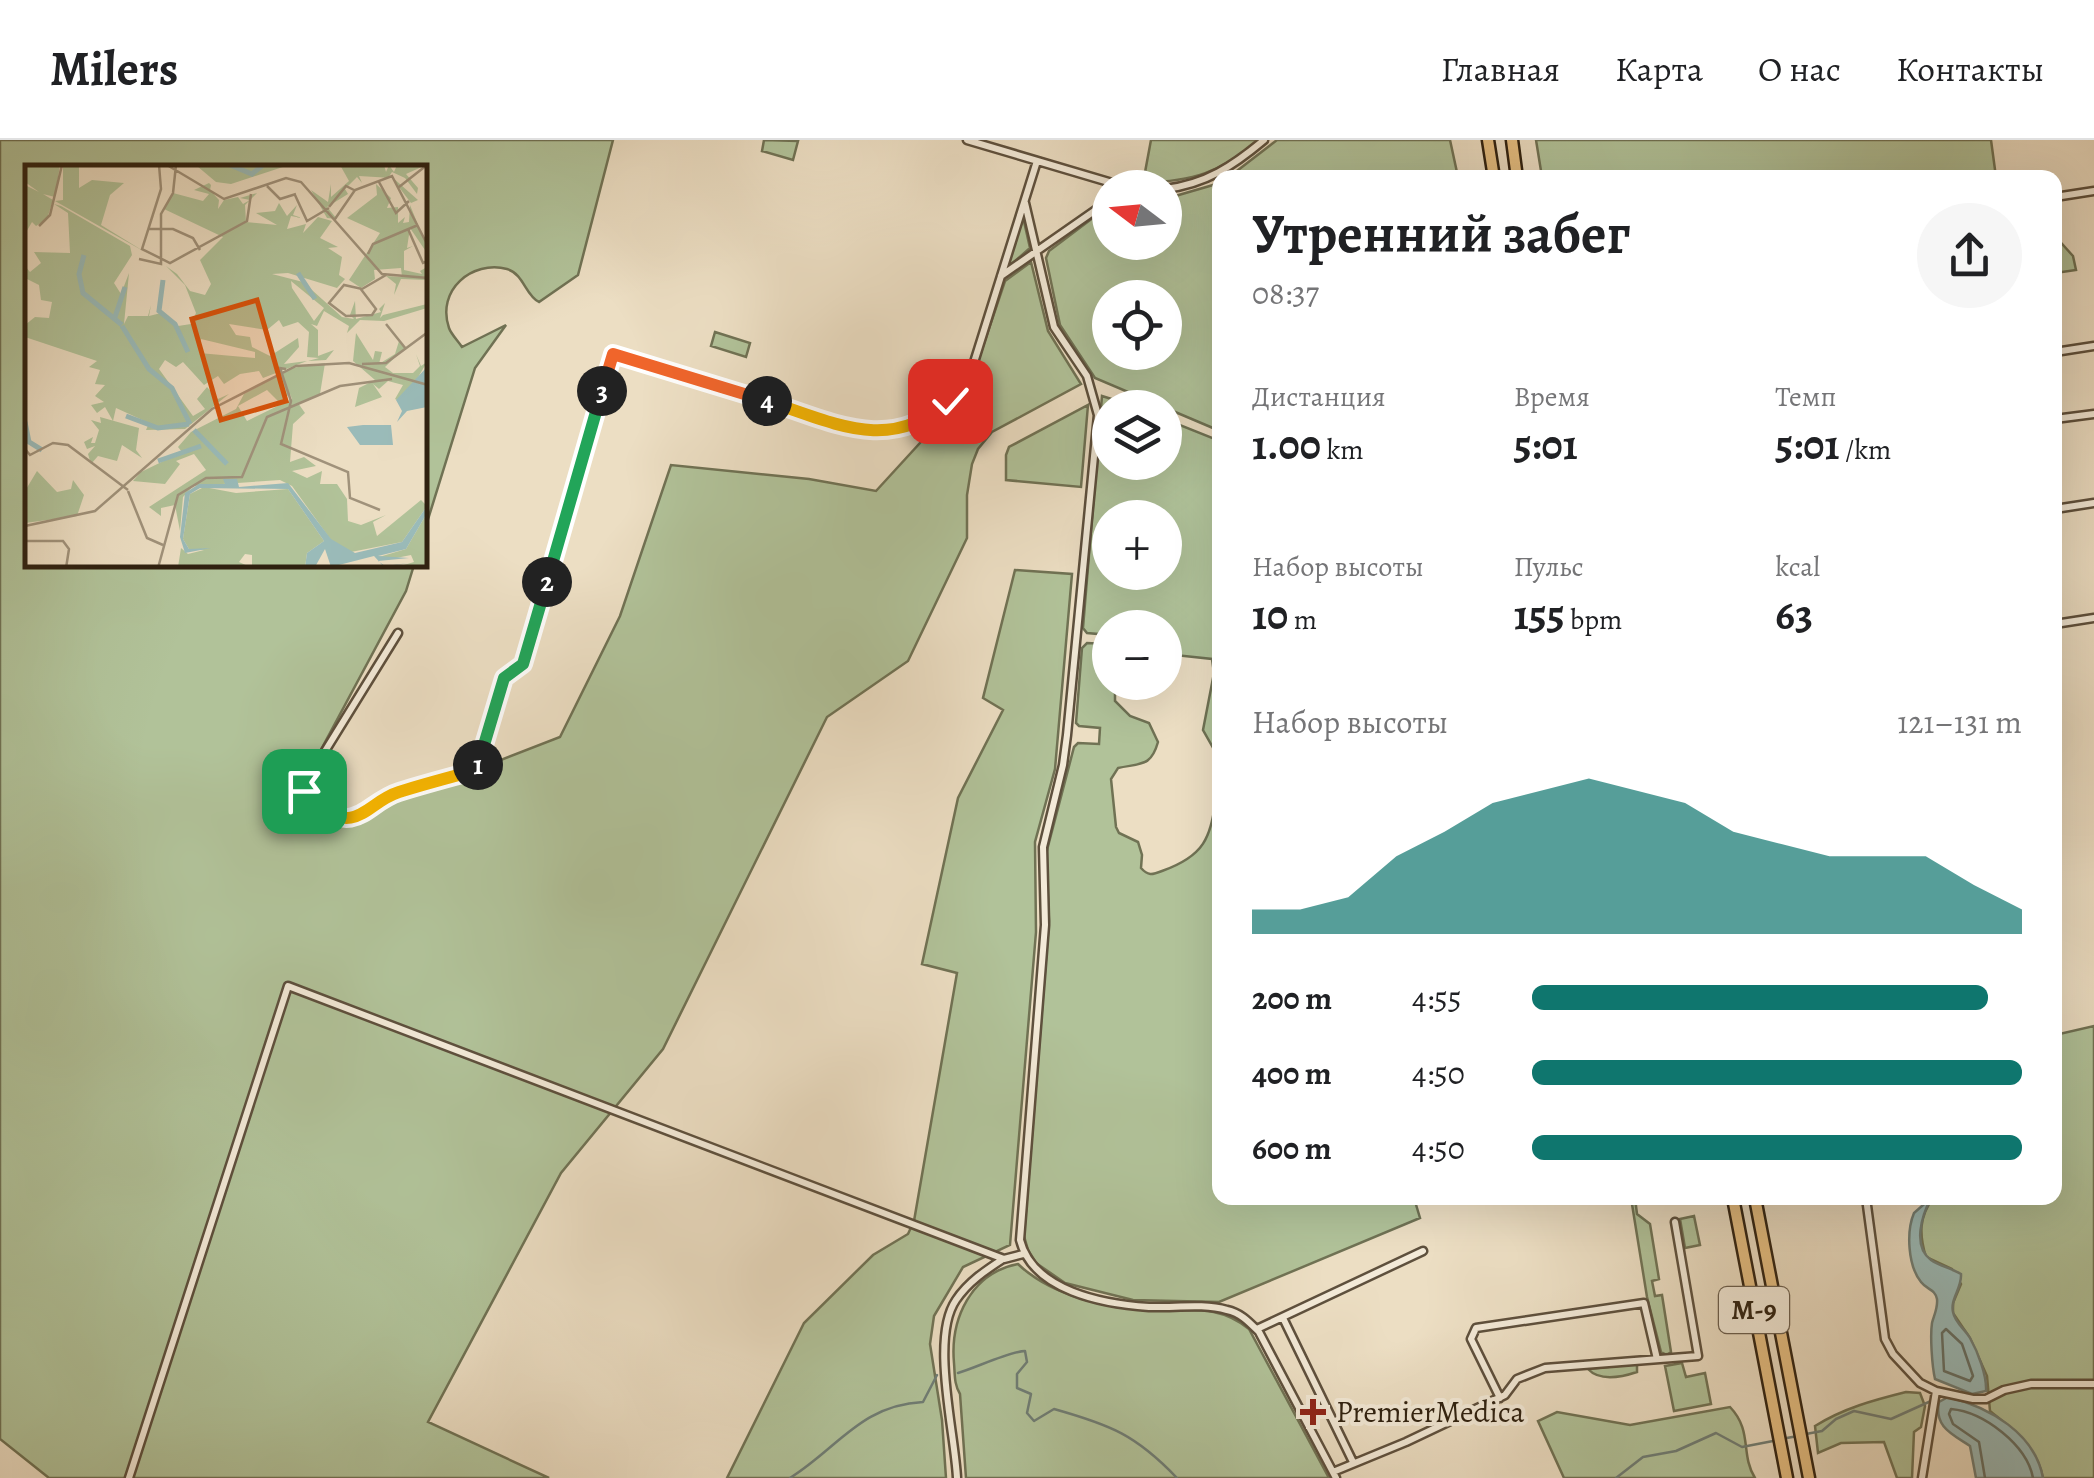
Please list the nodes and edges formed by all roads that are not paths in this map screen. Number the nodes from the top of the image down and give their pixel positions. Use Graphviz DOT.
graph roads {
  1 [pos="967,140"];
  2 [pos="1264,140"];
  3 [pos="1488,140"];
  4 [pos="1512,140"];
  5 [pos="1037,161"];
  6 [pos="1224,170"];
  7 [pos="1493,170"];
  8 [pos="1516,170"];
  9 [pos="1092,177"];
  10 [pos="1212,177"];
  11 [pos="1182,185"];
  12 [pos="2094,191"];
  13 [pos="2062,195"];
  14 [pos="1025,203"];
  15 [pos="1092,212"];
  16 [pos="1036,251"];
  17 [pos="1001,276"];
  18 [pos="2094,346"];
  19 [pos="2062,351"];
  20 [pos="2094,414"];
  21 [pos="2062,419"];
  22 [pos="2094,503"];
  23 [pos="2062,508"];
  24 [pos="2094,618"];
  25 [pos="2062,623"];
  26 [pos="398,633"];
  27 [pos="1732,1205"];
  28 [pos="1756,1205"];
  29 [pos="1867,1205"];
  30 [pos="1675,1222"];
  31 [pos="1423,1251"];
  32 [pos="1023,1254"];
  33 [pos="1004,1259"];
  34 [pos="1283,1318"];
  35 [pos="1256,1330"];
  36 [pos="1658,1360"];
  37 [pos="2094,1384"];
  38 [pos="1936,1390"];
  39 [pos="1500,1398"];
  40 [pos="1353,1462"];
  41 [pos="1335,1475"];
  42 [pos="128,1478"];
  43 [pos="958,1478"];
  44 [pos="1787,1478"];
  45 [pos="1809,1478"];
  46 [pos="1922,1478"];
  1 -- 5 [label="street"];
  2 -- 6 [label="street"];
  3 -- 7 [label="highway"];
  4 -- 8 [label="highway"];
  5 -- 9 [label="street"];
  5 -- 14 [label="street"];
  10 -- 11 [label="street"];
  12 -- 13 [label="street"];
  14 -- 16 [label="street"];
  14 -- 17 [label="street"];
  15 -- 16 [label="street"];
  16 -- 17 [label="street"];
  16 -- 32 [label="street"];
  17 -- 26 [label="street"];
  18 -- 19 [label="street"];
  20 -- 21 [label="street"];
  22 -- 23 [label="street"];
  24 -- 25 [label="street"];
  27 -- 44 [label="highway, М-9"];
  28 -- 45 [label="highway, М-9"];
  29 -- 38 [label="street"];
  30 -- 36 [label="street"];
  31 -- 34 [label="street"];
  32 -- 33 [label="street"];
  32 -- 35 [label="street"];
  33 -- 42 [label="street"];
  33 -- 43 [label="street"];
  34 -- 35 [label="street"];
  34 -- 40 [label="street"];
  35 -- 41 [label="street"];
  36 -- 39 [label="street"];
  36 -- 39 [label="street"];
  37 -- 38 [label="street"];
  38 -- 46 [label="street"];
  39 -- 40 [label="street"];
  40 -- 41 [label="street"];
}
